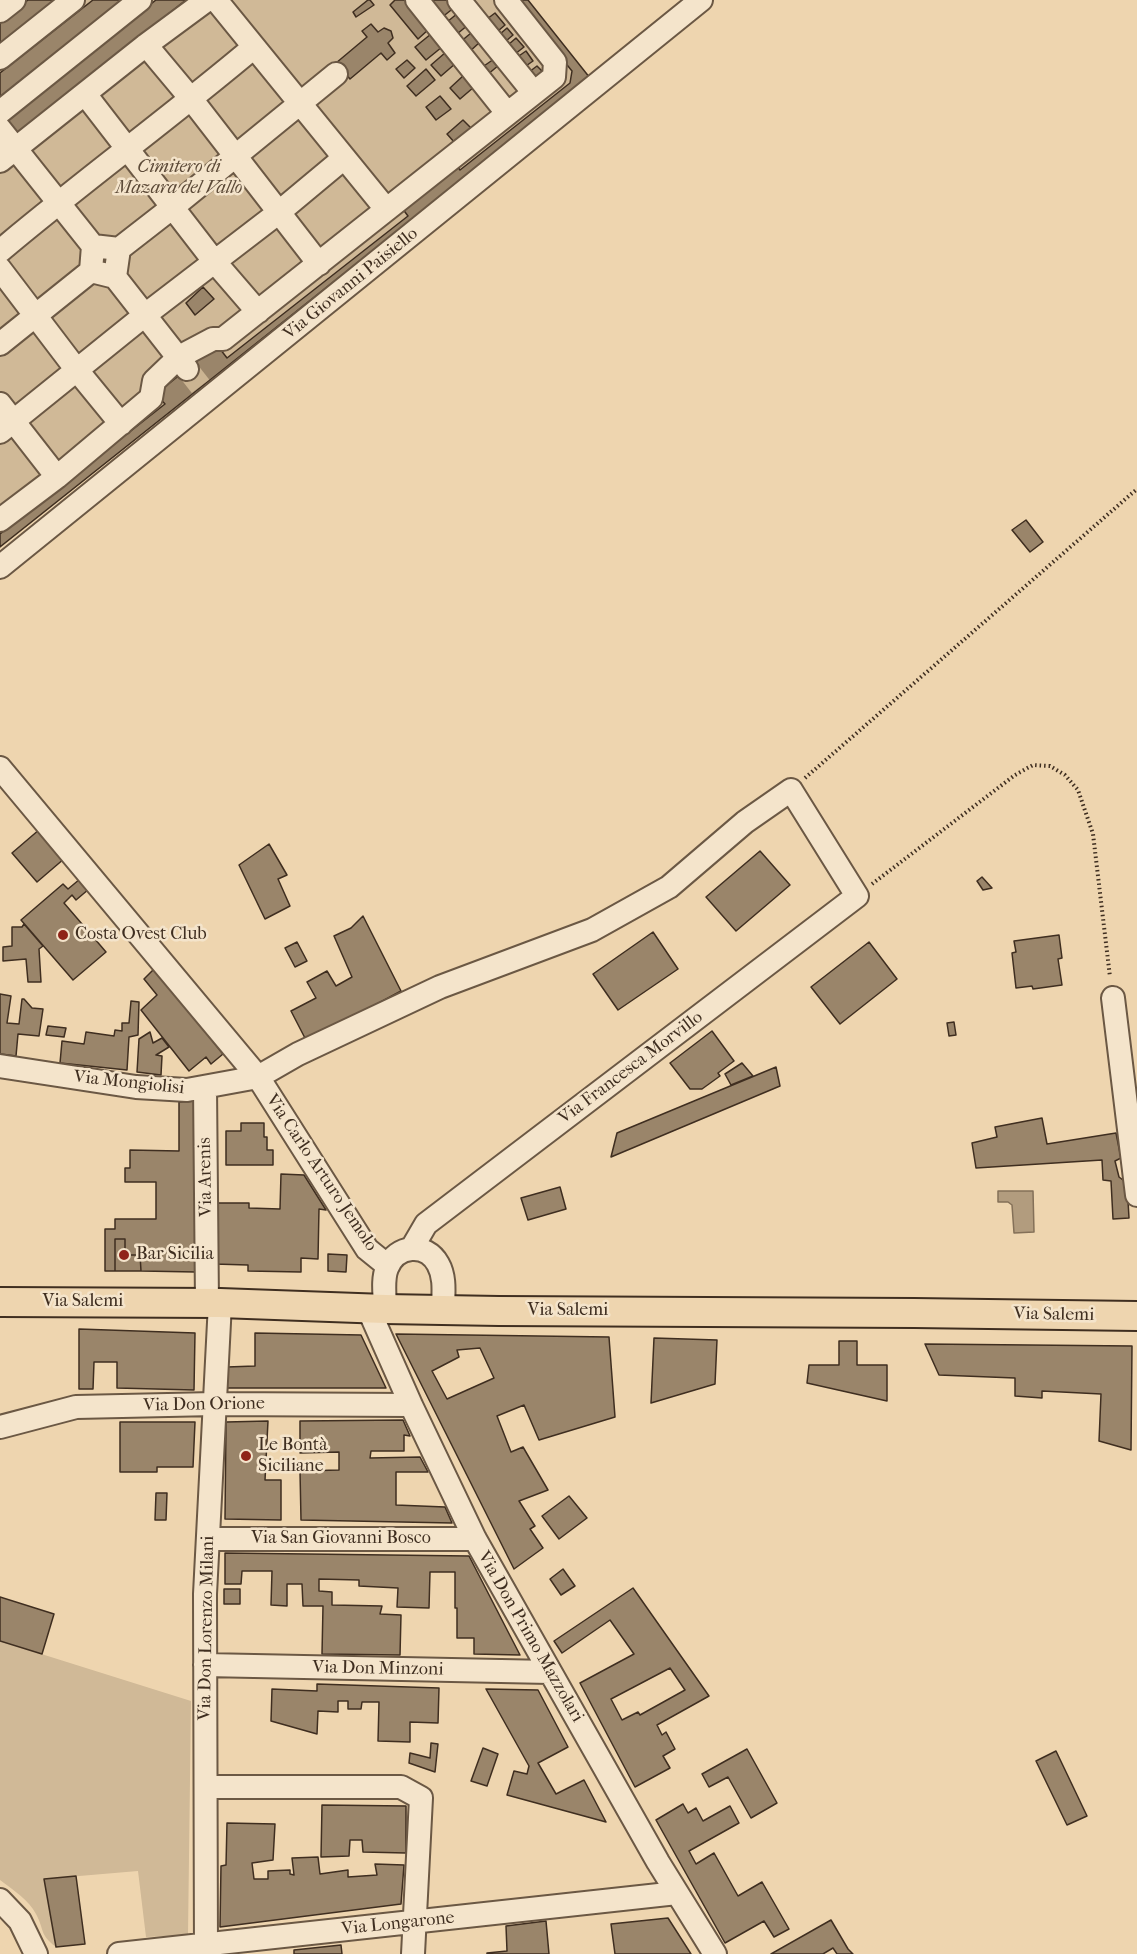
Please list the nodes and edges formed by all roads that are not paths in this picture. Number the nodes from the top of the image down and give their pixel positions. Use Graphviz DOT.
graph roads {
  1 [pos="14,0"];
  2 [pos="74,0"];
  3 [pos="141,0"];
  4 [pos="417,0"];
  5 [pos="459,0"];
  6 [pos="506,0"];
  7 [pos="701,0"];
  8 [pos="216,1"];
  9 [pos="0,11"];
  10 [pos="146,45"];
  11 [pos="254,47"];
  12 [pos="0,58"];
  13 [pos="336,74"];
  14 [pos="534,93"];
  15 [pos="85,94"];
  16 [pos="192,100"];
  17 [pos="300,102"];
  18 [pos="0,112"];
  19 [pos="507,113"];
  20 [pos="0,129"];
  21 [pos="128,149"];
  22 [pos="8,155"];
  23 [pos="235,156"];
  24 [pos="344,158"];
  25 [pos="58,201"];
  26 [pos="173,207"];
  27 [pos="386,209"];
  28 [pos="278,213"];
  29 [pos="93,246"];
  30 [pos="119,249"];
  31 [pos="0,250"];
  32 [pos="214,261"];
  33 [pos="319,264"];
  34 [pos="0,269"];
  35 [pos="92,270"];
  36 [pos="115,277"];
  37 [pos="258,312"];
  38 [pos="145,315"];
  39 [pos="36,316"];
  40 [pos="0,344"];
  41 [pos="76,369"];
  42 [pos="194,378"];
  43 [pos="5,419"];
  44 [pos="121,424"];
  45 [pos="57,477"];
  46 [pos="0,520"];
  47 [pos="0,567"];
  48 [pos="0,768"];
  49 [pos="791,790"];
  50 [pos="1113,998"];
  51 [pos="0,1066"];
  52 [pos="258,1077"];
  53 [pos="205,1087"];
  54 [pos="1137,1195"];
  55 [pos="412,1248"];
  56 [pos="388,1266"];
  57 [pos="0,1302"];
  58 [pos="213,1303"];
  59 [pos="377,1309"];
  60 [pos="443,1310"];
  61 [pos="1137,1317"];
  62 [pos="214,1404"];
  63 [pos="411,1406"];
  64 [pos="0,1427"];
  65 [pos="208,1539"];
  66 [pos="475,1539"];
  67 [pos="205,1665"];
  68 [pos="550,1672"];
  69 [pos="206,1787"];
  70 [pos="677,1893"];
  71 [pos="0,1900"];
  72 [pos="415,1922"];
  73 [pos="206,1949"];
  74 [pos="36,1954"];
  75 [pos="119,1954"];
  76 [pos="413,1954"];
  77 [pos="715,1954"];
  1 -- 9 [label="street"];
  2 -- 12 [label="street"];
  3 -- 18 [label="street"];
  4 -- 19 [label="street"];
  5 -- 14 [label="street"];
  6 -- 14 [label="street"];
  7 -- 42 [label="street, Via Giovanni Paisiello"];
  8 -- 10 [label="street"];
  8 -- 11 [label="street"];
  10 -- 15 [label="street"];
  10 -- 16 [label="street"];
  11 -- 16 [label="street"];
  11 -- 17 [label="street"];
  13 -- 17 [label="street"];
  14 -- 19 [label="street"];
  15 -- 21 [label="street"];
  15 -- 22 [label="street"];
  16 -- 21 [label="street"];
  16 -- 23 [label="street"];
  17 -- 23 [label="street"];
  17 -- 24 [label="street"];
  19 -- 27 [label="street"];
  20 -- 22 [label="street"];
  21 -- 25 [label="street"];
  21 -- 26 [label="street"];
  22 -- 25 [label="street"];
  23 -- 26 [label="street"];
  23 -- 28 [label="street"];
  24 -- 27 [label="street"];
  24 -- 28 [label="street"];
  25 -- 29 [label="street"];
  25 -- 31 [label="street"];
  26 -- 30 [label="street"];
  26 -- 32 [label="street"];
  27 -- 33 [label="street"];
  28 -- 32 [label="street"];
  28 -- 33 [label="street"];
  29 -- 30 [label="street"];
  29 -- 35 [label="street"];
  30 -- 36 [label="street"];
  32 -- 37 [label="street"];
  32 -- 38 [label="street"];
  33 -- 37 [label="street"];
  34 -- 39 [label="street"];
  35 -- 36 [label="street"];
  35 -- 39 [label="street"];
  36 -- 38 [label="street"];
  37 -- 42 [label="street"];
  38 -- 41 [label="street"];
  38 -- 42 [label="street"];
  39 -- 40 [label="street"];
  39 -- 41 [label="street"];
  41 -- 43 [label="street"];
  41 -- 44 [label="street"];
  42 -- 44 [label="street"];
  42 -- 47 [label="street, Via Giovanni Paisiello"];
  43 -- 45 [label="street"];
  44 -- 45 [label="street"];
  45 -- 46 [label="street"];
  48 -- 52 [label="street, Via Carlo Arturo Jemolo"];
  49 -- 52 [label="street, Via Mongiolisi"];
  49 -- 55 [label="street, Via Francesca Morvillo"];
  50 -- 54 [label="street"];
  51 -- 53 [label="street, Via Mongiolisi"];
  52 -- 53 [label="street, Via Mongiolisi"];
  52 -- 56 [label="street, Via Carlo Arturo Jemolo"];
  53 -- 58 [label="street, Via Arenis"];
  55 -- 56 [label="street"];
  55 -- 60 [label="street"];
  56 -- 59 [label="street"];
  57 -- 58 [label="main road, Via Salemi"];
  58 -- 59 [label="main road, Via Salemi"];
  58 -- 62 [label="street, Via Don Lorenzo Milani"];
  59 -- 60 [label="main road, Via Salemi"];
  59 -- 63 [label="street, Via Don Primo Mazzolari"];
  60 -- 61 [label="main road, Via Salemi"];
  62 -- 63 [label="street, Via Don Orione"];
  62 -- 64 [label="street, Via Don Orione"];
  62 -- 65 [label="street, Via Don Lorenzo Milani"];
  63 -- 66 [label="street, Via Don Primo Mazzolari"];
  65 -- 66 [label="street, Via San Giovanni Bosco"];
  65 -- 67 [label="street, Via Don Lorenzo Milani"];
  66 -- 68 [label="street, Via Don Primo Mazzolari"];
  67 -- 68 [label="street, Via Don Minzoni"];
  67 -- 69 [label="street, Via Don Lorenzo Milani"];
  68 -- 70 [label="street, Via Don Primo Mazzolari"];
  69 -- 72 [label="street"];
  69 -- 73 [label="street, Via Don Lorenzo Milani"];
  70 -- 72 [label="street, Via Longarone"];
  70 -- 77 [label="street, Via Don Primo Mazzolari"];
  71 -- 74 [label="street"];
  72 -- 73 [label="street, Via Longarone"];
  72 -- 76 [label="street"];
  73 -- 75 [label="street, Via Longarone"];
}
